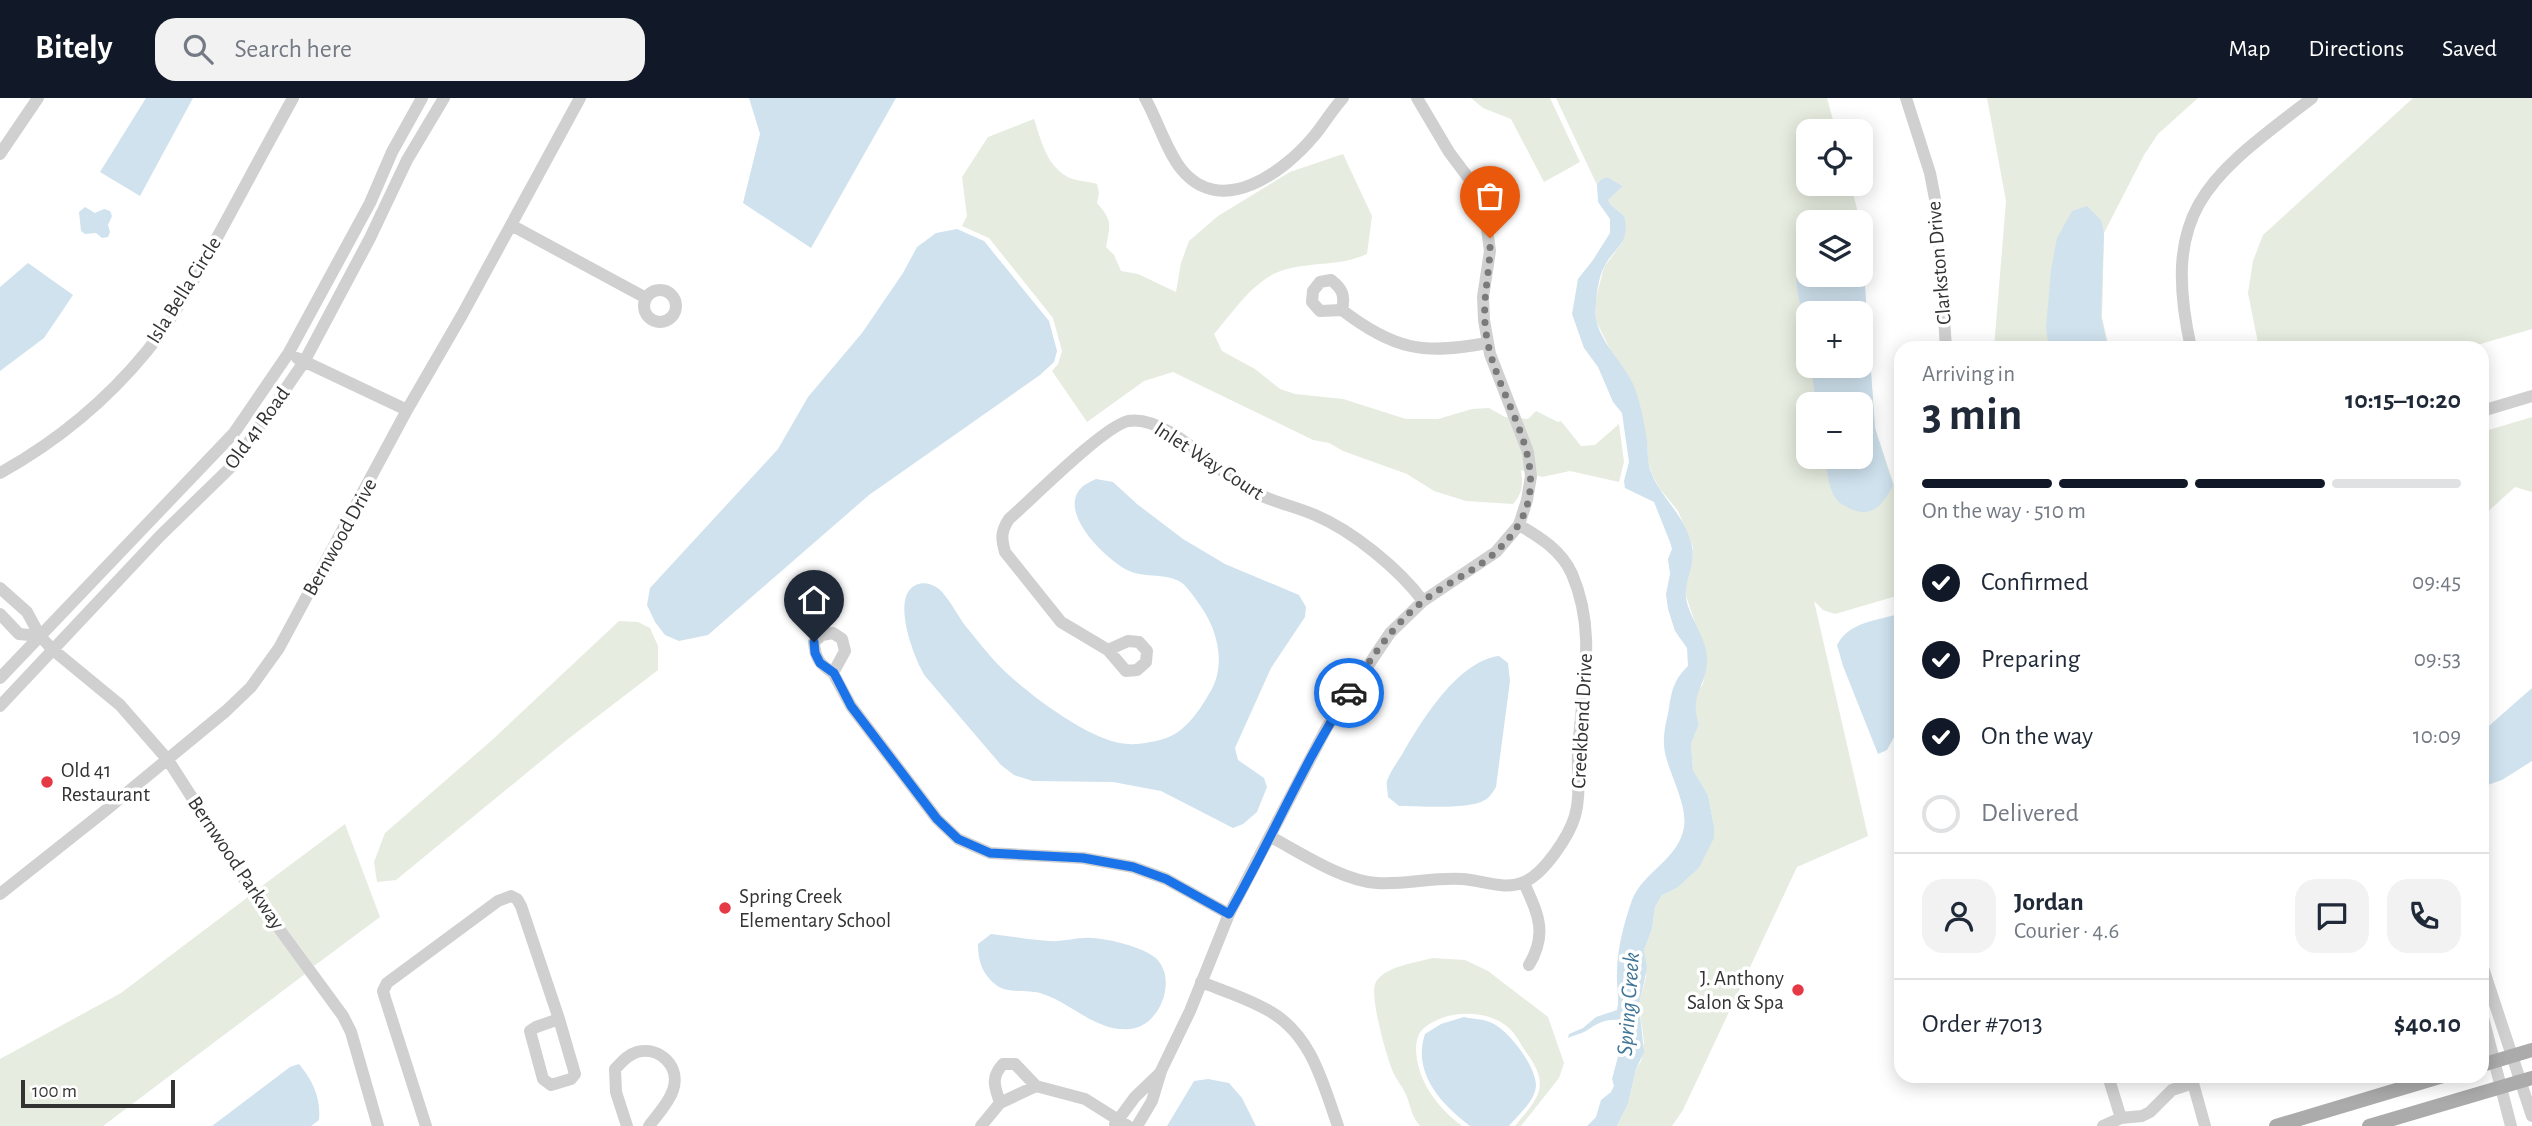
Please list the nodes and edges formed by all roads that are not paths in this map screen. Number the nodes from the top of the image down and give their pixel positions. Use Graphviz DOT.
graph roads {
  1 [pos="38,98"];
  2 [pos="293,98"];
  3 [pos="422,98"];
  4 [pos="444,98"];
  5 [pos="580,98"];
  6 [pos="1145,98"];
  7 [pos="1343,98"];
  8 [pos="1416,98"];
  9 [pos="1906,98"];
  10 [pos="2312,98"];
  11 [pos="0,154"];
  12 [pos="511,225"];
  13 [pos="646,298"];
  14 [pos="1342,310"];
  15 [pos="1946,341"];
  16 [pos="2189,341"];
  17 [pos="1488,343"];
  18 [pos="288,354"];
  19 [pos="304,362"];
  20 [pos="2532,396"];
  21 [pos="2489,409"];
  22 [pos="407,410"];
  23 [pos="0,472"];
  24 [pos="1519,525"];
  25 [pos="0,588"];
  26 [pos="1423,601"];
  27 [pos="0,614"];
  28 [pos="40,636"];
  29 [pos="52,649"];
  30 [pos="1108,650"];
  31 [pos="834,673"];
  32 [pos="0,678"];
  33 [pos="0,706"];
  34 [pos="168,760"];
  35 [pos="1271,837"];
  36 [pos="1524,883"];
  37 [pos="0,894"];
  38 [pos="1229,914"];
  39 [pos="1529,965"];
  40 [pos="1201,982"];
  41 [pos="2489,988"];
  42 [pos="559,1019"];
  43 [pos="2532,1050"];
  44 [pos="2514,1055"];
  45 [pos="2489,1063"];
  46 [pos="2489,1065"];
  47 [pos="1161,1071"];
  48 [pos="2527,1079"];
  49 [pos="2110,1083"];
  50 [pos="2420,1083"];
  51 [pos="1036,1086"];
  52 [pos="2500,1087"];
  53 [pos="1000,1103"];
  54 [pos="2532,1116"];
  55 [pos="2121,1118"];
  56 [pos="1120,1124"];
  57 [pos="378,1126"];
  58 [pos="426,1126"];
  59 [pos="627,1126"];
  60 [pos="649,1126"];
  61 [pos="981,1126"];
  62 [pos="1137,1126"];
  63 [pos="1338,1126"];
  64 [pos="2103,1126"];
  65 [pos="2205,1126"];
  66 [pos="2276,1126"];
  67 [pos="2369,1126"];
  68 [pos="2511,1126"];
  1 -- 11 [label="street"];
  2 -- 23 [label="street, Isla Bella Circle"];
  3 -- 18 [label="street, Old 41 Road"];
  4 -- 19 [label="street, Old 41 Road"];
  5 -- 12 [label="street, Bernwood Drive"];
  6 -- 7 [label="street"];
  8 -- 17 [label="street"];
  9 -- 15 [label="street, Clarkston Drive"];
  10 -- 16 [label="street"];
  12 -- 13 [label="street"];
  12 -- 22 [label="street, Bernwood Drive"];
  14 -- 17 [label="street"];
  17 -- 24 [label="street"];
  18 -- 19 [label="street"];
  18 -- 28 [label="street, Old 41 Road"];
  19 -- 22 [label="street"];
  19 -- 29 [label="street, Old 41 Road"];
  20 -- 21 [label="street"];
  22 -- 34 [label="street, Bernwood Drive"];
  24 -- 26 [label="street"];
  24 -- 36 [label="street, Creekbend Drive"];
  25 -- 28 [label="street, Bernwood Parkway"];
  26 -- 30 [label="street, Inlet Way Court"];
  26 -- 35 [label="street"];
  27 -- 28 [label="street"];
  28 -- 29 [label="street, Bernwood Parkway"];
  28 -- 32 [label="street, Old 41 Road"];
  29 -- 33 [label="street, Old 41 Road"];
  29 -- 34 [label="street, Bernwood Parkway"];
  31 -- 38 [label="street"];
  34 -- 37 [label="street, Bernwood Drive"];
  34 -- 57 [label="street, Bernwood Parkway"];
  35 -- 36 [label="street"];
  35 -- 38 [label="street"];
  36 -- 39 [label="street"];
  38 -- 40 [label="street"];
  40 -- 47 [label="street"];
  40 -- 63 [label="street"];
  41 -- 44 [label="street"];
  42 -- 42 [label="street"];
  42 -- 58 [label="street"];
  43 -- 44 [label="main road"];
  44 -- 45 [label="main road"];
  44 -- 48 [label="street"];
  46 -- 52 [label="street"];
  47 -- 56 [label="street"];
  47 -- 62 [label="street"];
  48 -- 52 [label="main road"];
  48 -- 54 [label="street"];
  49 -- 55 [label="street"];
  50 -- 66 [label="main road"];
  51 -- 53 [label="street"];
  51 -- 53 [label="street"];
  51 -- 56 [label="street"];
  52 -- 67 [label="main road"];
  52 -- 68 [label="street"];
  53 -- 61 [label="street"];
  55 -- 64 [label="street"];
  55 -- 65 [label="street"];
  59 -- 60 [label="street"];
}
